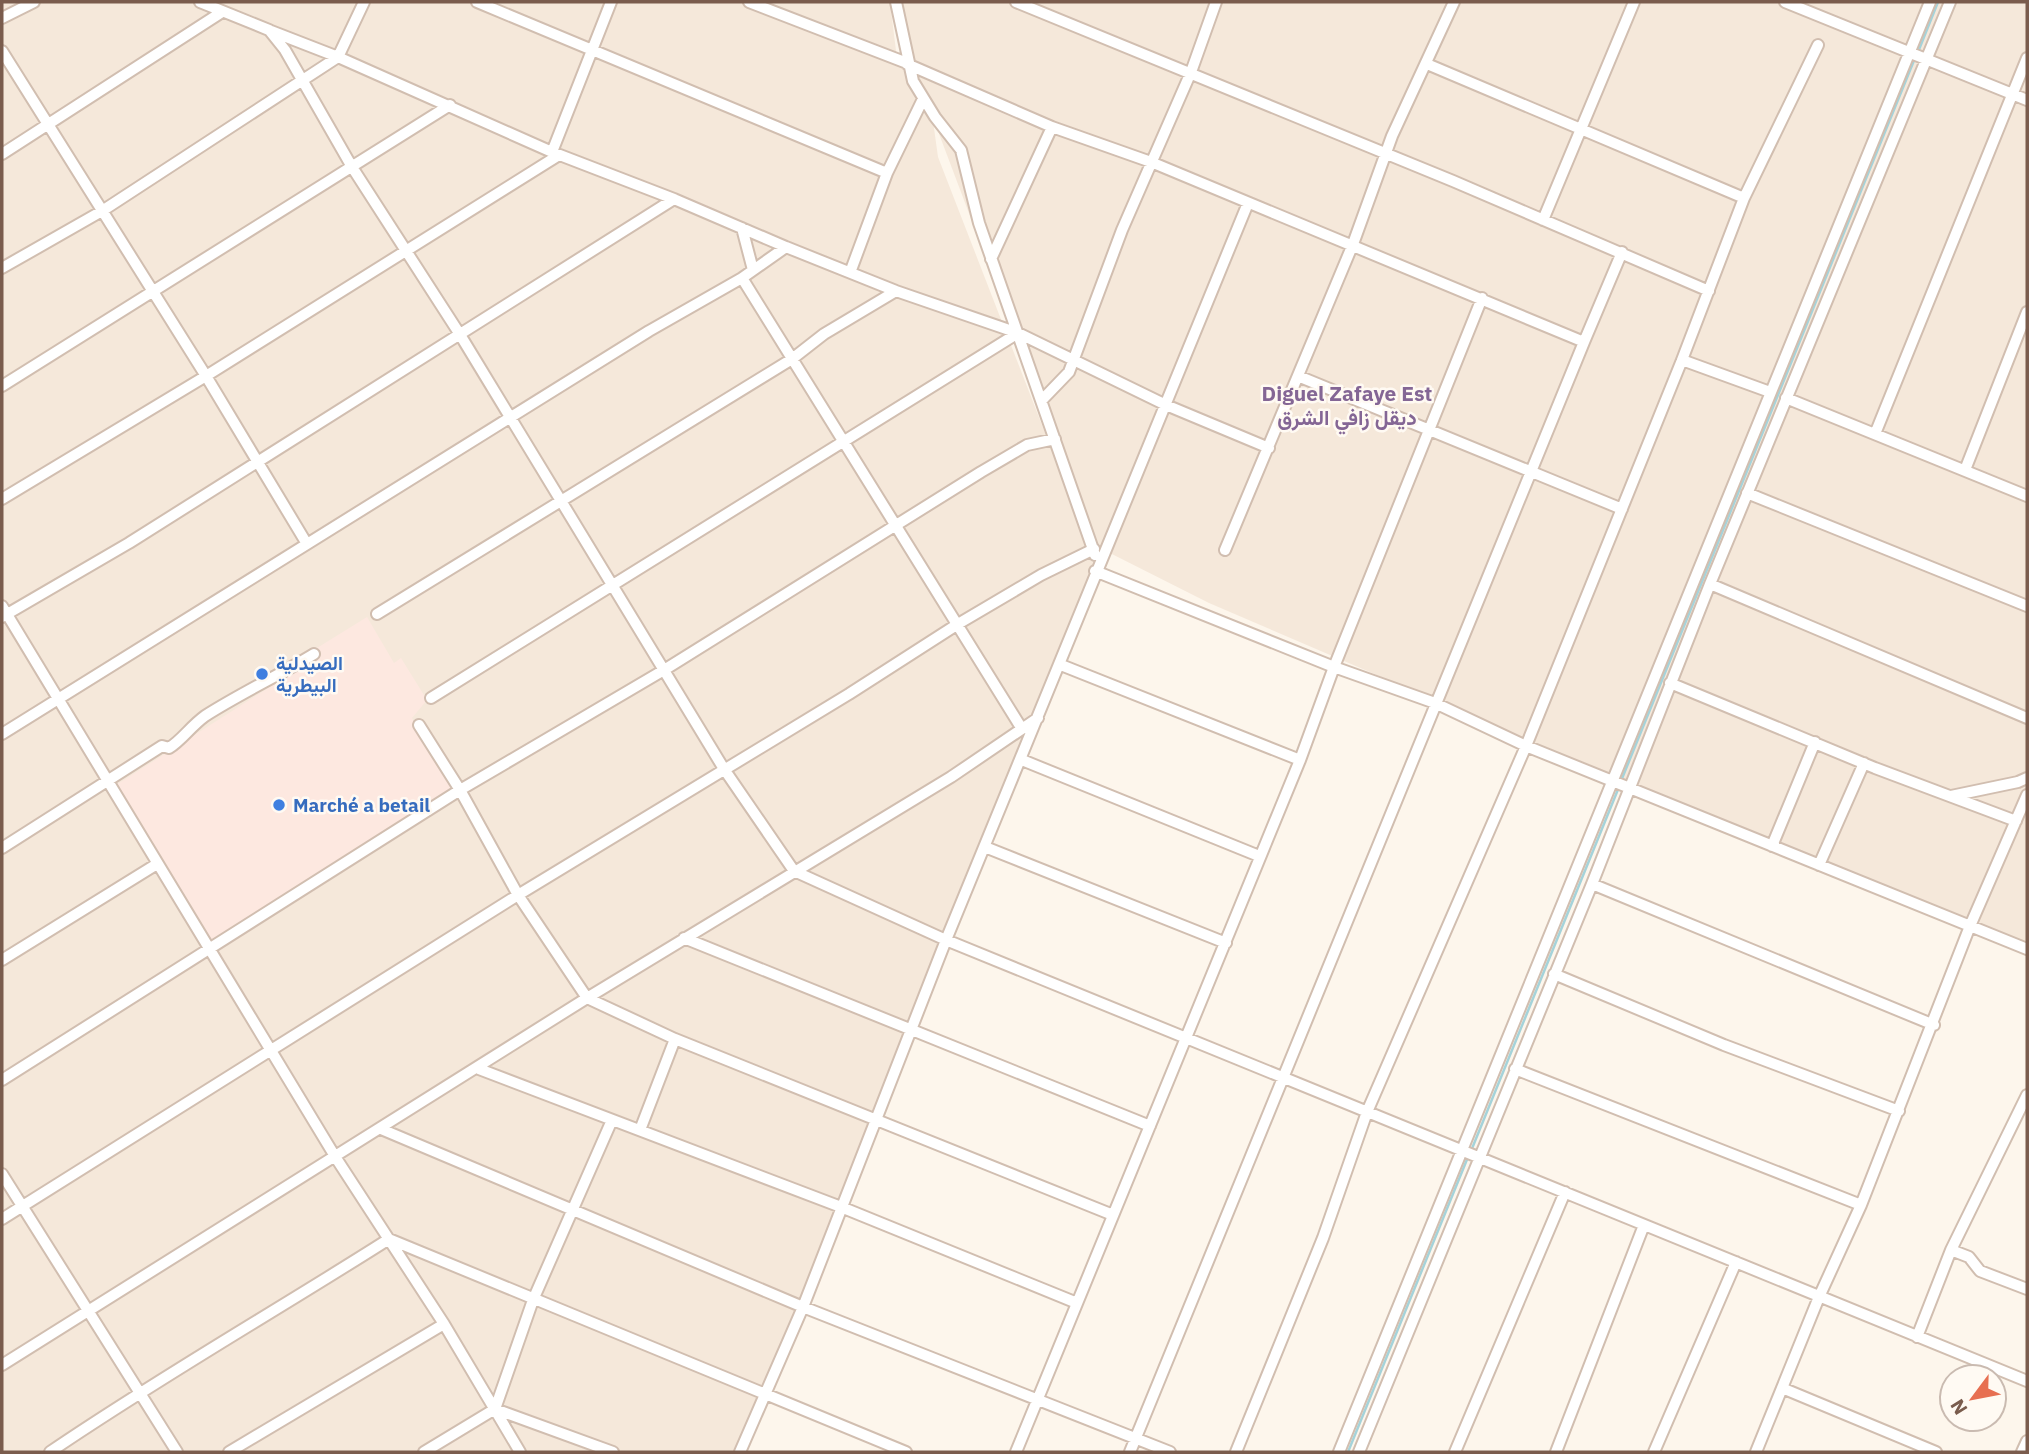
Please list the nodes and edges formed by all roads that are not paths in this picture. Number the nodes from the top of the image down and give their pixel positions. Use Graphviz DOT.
graph roads {
  1 [pos="12,2"];
  2 [pos="34,2"];
  3 [pos="200,2"];
  4 [pos="364,2"];
  5 [pos="477,2"];
  6 [pos="611,2"];
  7 [pos="749,2"];
  8 [pos="896,2"];
  9 [pos="1016,2"];
  10 [pos="1216,2"];
  11 [pos="1454,2"];
  12 [pos="1634,2"];
  13 [pos="1785,2"];
  14 [pos="1930,2"];
  15 [pos="1950,2"];
  16 [pos="222,12"];
  17 [pos="5,17"];
  18 [pos="269,30"];
  19 [pos="1818,45"];
  20 [pos="591,48"];
  21 [pos="2,51"];
  22 [pos="1918,56"];
  23 [pos="338,57"];
  24 [pos="2027,58"];
  25 [pos="907,64"];
  26 [pos="1427,64"];
  27 [pos="1191,72"];
  28 [pos="304,79"];
  29 [pos="2013,95"];
  30 [pos="923,99"];
  31 [pos="2027,100"];
  32 [pos="450,105"];
  33 [pos="49,125"];
  34 [pos="1052,127"];
  35 [pos="1582,130"];
  36 [pos="2,153"];
  37 [pos="556,153"];
  38 [pos="1388,156"];
  39 [pos="1151,162"];
  40 [pos="352,167"];
  41 [pos="887,173"];
  42 [pos="1744,198"];
  43 [pos="674,199"];
  44 [pos="1248,203"];
  45 [pos="102,211"];
  46 [pos="1543,220"];
  47 [pos="743,228"];
  48 [pos="1353,244"];
  49 [pos="786,247"];
  50 [pos="405,250"];
  51 [pos="1622,252"];
  52 [pos="991,259"];
  53 [pos="2,268"];
  54 [pos="753,270"];
  55 [pos="851,270"];
  56 [pos="742,278"];
  57 [pos="150,291"];
  58 [pos="896,291"];
  59 [pos="1709,292"];
  60 [pos="1482,298"];
  61 [pos="2027,312"];
  62 [pos="459,333"];
  63 [pos="1018,333"];
  64 [pos="1584,342"];
  65 [pos="792,359"];
  66 [pos="1682,360"];
  67 [pos="1072,361"];
  68 [pos="206,376"];
  69 [pos="1298,376"];
  70 [pos="2,386"];
  71 [pos="1770,392"];
  72 [pos="1786,398"];
  73 [pos="1042,400"];
  74 [pos="1166,405"];
  75 [pos="511,418"];
  76 [pos="1428,430"];
  77 [pos="1875,434"];
  78 [pos="1055,439"];
  79 [pos="843,442"];
  80 [pos="1269,447"];
  81 [pos="258,462"];
  82 [pos="1965,470"];
  83 [pos="1530,471"];
  84 [pos="1747,493"];
  85 [pos="2027,496"];
  86 [pos="2,499"];
  87 [pos="561,500"];
  88 [pos="1622,509"];
  89 [pos="895,525"];
  90 [pos="307,544"];
  91 [pos="1094,549"];
  92 [pos="1225,550"];
  93 [pos="1095,571"];
  94 [pos="611,584"];
  95 [pos="1710,584"];
  96 [pos="2027,606"];
  97 [pos="3,612"];
  98 [pos="377,614"];
  99 [pos="958,624"];
  100 [pos="314,654"];
  101 [pos="1060,665"];
  102 [pos="1334,667"];
  103 [pos="664,670"];
  104 [pos="1670,683"];
  105 [pos="430,698"];
  106 [pos="57,699"];
  107 [pos="1435,703"];
  108 [pos="1038,718"];
  109 [pos="2027,718"];
  110 [pos="419,725"];
  111 [pos="1022,729"];
  112 [pos="2,734"];
  113 [pos="1815,742"];
  114 [pos="1526,746"];
  115 [pos="1022,760"];
  116 [pos="1300,760"];
  117 [pos="1864,763"];
  118 [pos="724,769"];
  119 [pos="2027,778"];
  120 [pos="107,782"];
  121 [pos="1621,783"];
  122 [pos="460,790"];
  123 [pos="1951,796"];
  124 [pos="2027,799"];
  125 [pos="2016,821"];
  126 [pos="1772,846"];
  127 [pos="985,847"];
  128 [pos="2,848"];
  129 [pos="1259,856"];
  130 [pos="157,864"];
  131 [pos="1819,865"];
  132 [pos="794,871"];
  133 [pos="1592,884"];
  134 [pos="518,895"];
  135 [pos="1969,926"];
  136 [pos="684,938"];
  137 [pos="946,940"];
  138 [pos="1226,943"];
  139 [pos="208,948"];
  140 [pos="2027,949"];
  141 [pos="2,960"];
  142 [pos="1554,974"];
  143 [pos="587,998"];
  144 [pos="1934,1025"];
  145 [pos="912,1029"];
  146 [pos="1185,1037"];
  147 [pos="675,1039"];
  148 [pos="272,1052"];
  149 [pos="479,1069"];
  150 [pos="1515,1069"];
  151 [pos="1283,1078"];
  152 [pos="2,1080"];
  153 [pos="2027,1095"];
  154 [pos="1899,1111"];
  155 [pos="1367,1112"];
  156 [pos="612,1119"];
  157 [pos="875,1121"];
  158 [pos="1150,1126"];
  159 [pos="381,1129"];
  160 [pos="640,1130"];
  161 [pos="1470,1154"];
  162 [pos="336,1158"];
  163 [pos="2,1174"];
  164 [pos="1564,1192"];
  165 [pos="1861,1205"];
  166 [pos="22,1206"];
  167 [pos="841,1207"];
  168 [pos="572,1212"];
  169 [pos="1113,1215"];
  170 [pos="2,1219"];
  171 [pos="1644,1225"];
  172 [pos="389,1239"];
  173 [pos="1951,1250"];
  174 [pos="1736,1262"];
  175 [pos="2027,1289"];
  176 [pos="1819,1297"];
  177 [pos="533,1300"];
  178 [pos="1077,1303"];
  179 [pos="803,1307"];
  180 [pos="86,1313"];
  181 [pos="443,1324"];
  182 [pos="1917,1337"];
  183 [pos="2,1365"];
  184 [pos="2027,1381"];
  185 [pos="1782,1388"];
  186 [pos="139,1392"];
  187 [pos="766,1393"];
  188 [pos="1037,1400"];
  189 [pos="495,1409"];
  190 [pos="1135,1438"];
  191 [pos="2027,1441"];
  192 [pos="50,1452"];
  193 [pos="177,1452"];
  194 [pos="229,1452"];
  195 [pos="424,1452"];
  196 [pos="520,1452"];
  197 [pos="613,1452"];
  198 [pos="740,1452"];
  199 [pos="906,1452"];
  200 [pos="1016,1452"];
  201 [pos="1130,1452"];
  202 [pos="1170,1452"];
  203 [pos="1236,1452"];
  204 [pos="1339,1452"];
  205 [pos="1359,1452"];
  206 [pos="1455,1452"];
  207 [pos="1556,1452"];
  208 [pos="1654,1452"];
  209 [pos="1756,1452"];
  210 [pos="1936,1452"];
  211 [pos="2022,1452"];
  1 -- 17 [label="street"];
  2 -- 17 [label="street"];
  3 -- 16 [label="street"];
  4 -- 23 [label="street"];
  5 -- 20 [label="street"];
  6 -- 20 [label="street"];
  7 -- 25 [label="street"];
  8 -- 25 [label="street"];
  9 -- 27 [label="street"];
  10 -- 27 [label="street"];
  11 -- 26 [label="street"];
  12 -- 35 [label="street"];
  13 -- 22 [label="street"];
  14 -- 22 [label="street"];
  15 -- 22 [label="street"];
  16 -- 18 [label="street"];
  16 -- 33 [label="street"];
  18 -- 23 [label="street"];
  18 -- 28 [label="street"];
  19 -- 42 [label="street"];
  20 -- 37 [label="street"];
  20 -- 41 [label="street"];
  21 -- 33 [label="street"];
  22 -- 29 [label="street"];
  22 -- 71 [label="street"];
  22 -- 72 [label="street"];
  23 -- 28 [label="street"];
  23 -- 32 [label="street"];
  24 -- 29 [label="street"];
  25 -- 30 [label="street"];
  25 -- 34 [label="street"];
  26 -- 35 [label="street"];
  26 -- 38 [label="street"];
  27 -- 38 [label="street"];
  27 -- 39 [label="street"];
  28 -- 40 [label="street"];
  28 -- 45 [label="street"];
  29 -- 31 [label="street"];
  29 -- 77 [label="street"];
  30 -- 41 [label="street"];
  30 -- 52 [label="street"];
  32 -- 37 [label="street"];
  32 -- 40 [label="street"];
  33 -- 36 [label="street"];
  33 -- 45 [label="street"];
  34 -- 39 [label="street"];
  34 -- 52 [label="street"];
  35 -- 42 [label="street"];
  35 -- 46 [label="street"];
  37 -- 43 [label="street"];
  37 -- 50 [label="street"];
  38 -- 46 [label="street"];
  38 -- 48 [label="street"];
  39 -- 44 [label="street"];
  39 -- 67 [label="street"];
  40 -- 50 [label="street"];
  40 -- 57 [label="street"];
  41 -- 55 [label="street"];
  42 -- 59 [label="street"];
  43 -- 47 [label="street"];
  43 -- 62 [label="street"];
  44 -- 48 [label="street"];
  44 -- 74 [label="street"];
  45 -- 53 [label="street"];
  45 -- 57 [label="street"];
  46 -- 51 [label="street"];
  47 -- 49 [label="street"];
  47 -- 54 [label="street"];
  48 -- 60 [label="street"];
  48 -- 69 [label="street"];
  49 -- 54 [label="street"];
  49 -- 55 [label="street"];
  50 -- 62 [label="street"];
  50 -- 68 [label="street"];
  51 -- 59 [label="street"];
  51 -- 64 [label="street"];
  52 -- 63 [label="street"];
  54 -- 56 [label="street"];
  55 -- 58 [label="street"];
  56 -- 65 [label="street"];
  56 -- 75 [label="street"];
  57 -- 68 [label="street"];
  57 -- 70 [label="street"];
  58 -- 63 [label="street"];
  58 -- 65 [label="street"];
  59 -- 66 [label="street"];
  60 -- 64 [label="street"];
  60 -- 76 [label="street"];
  61 -- 82 [label="street"];
  62 -- 75 [label="street"];
  62 -- 81 [label="street"];
  63 -- 67 [label="street"];
  63 -- 73 [label="street"];
  63 -- 79 [label="street"];
  64 -- 83 [label="street"];
  65 -- 79 [label="street"];
  65 -- 87 [label="street"];
  66 -- 71 [label="street"];
  66 -- 88 [label="street"];
  67 -- 73 [label="street"];
  67 -- 74 [label="street"];
  68 -- 81 [label="street"];
  68 -- 86 [label="street"];
  69 -- 76 [label="street"];
  69 -- 80 [label="street"];
  71 -- 121 [label="street"];
  72 -- 77 [label="street"];
  72 -- 84 [label="street"];
  73 -- 78 [label="street"];
  74 -- 80 [label="street"];
  74 -- 93 [label="street"];
  75 -- 87 [label="street"];
  75 -- 90 [label="street"];
  76 -- 83 [label="street"];
  76 -- 102 [label="street"];
  77 -- 82 [label="street"];
  78 -- 89 [label="street"];
  78 -- 91 [label="street"];
  79 -- 89 [label="street"];
  79 -- 94 [label="street"];
  80 -- 92 [label="street"];
  81 -- 90 [label="street"];
  81 -- 97 [label="street"];
  82 -- 85 [label="street"];
  83 -- 88 [label="street"];
  83 -- 107 [label="street"];
  84 -- 95 [label="street"];
  84 -- 96 [label="street"];
  87 -- 94 [label="street"];
  87 -- 98 [label="street"];
  88 -- 114 [label="street"];
  89 -- 99 [label="street"];
  89 -- 103 [label="street"];
  90 -- 106 [label="street"];
  91 -- 93 [label="street"];
  91 -- 99 [label="street"];
  93 -- 101 [label="street"];
  93 -- 102 [label="street"];
  94 -- 103 [label="street"];
  94 -- 105 [label="street"];
  95 -- 104 [label="street"];
  95 -- 109 [label="street"];
  97 -- 106 [label="street"];
  99 -- 111 [label="street"];
  99 -- 118 [label="street"];
  100 -- 120 [label="street"];
  101 -- 108 [label="street"];
  101 -- 116 [label="street"];
  102 -- 107 [label="street"];
  102 -- 116 [label="street"];
  103 -- 118 [label="street"];
  103 -- 122 [label="street"];
  104 -- 113 [label="street"];
  104 -- 121 [label="street"];
  106 -- 112 [label="street"];
  106 -- 120 [label="street"];
  107 -- 114 [label="street"];
  107 -- 151 [label="street"];
  108 -- 111 [label="street"];
  108 -- 115 [label="street"];
  110 -- 122 [label="street"];
  111 -- 132 [label="street"];
  113 -- 117 [label="street"];
  113 -- 126 [label="street"];
  114 -- 121 [label="street"];
  114 -- 155 [label="street"];
  115 -- 127 [label="street"];
  115 -- 129 [label="street"];
  116 -- 129 [label="street"];
  117 -- 123 [label="street"];
  117 -- 131 [label="street"];
  118 -- 132 [label="street"];
  118 -- 134 [label="street"];
  119 -- 123 [label="street"];
  120 -- 128 [label="street"];
  120 -- 130 [label="street"];
  121 -- 126 [label="street"];
  121 -- 133 [label="street"];
  121 -- 161 [label="street"];
  122 -- 134 [label="street"];
  122 -- 139 [label="street"];
  123 -- 125 [label="street"];
  124 -- 125 [label="street"];
  125 -- 135 [label="street"];
  126 -- 131 [label="street"];
  127 -- 137 [label="street"];
  127 -- 138 [label="street"];
  129 -- 138 [label="street"];
  130 -- 139 [label="street"];
  130 -- 141 [label="street"];
  131 -- 135 [label="street"];
  132 -- 136 [label="street"];
  132 -- 137 [label="street"];
  133 -- 142 [label="street"];
  133 -- 144 [label="street"];
  134 -- 143 [label="street"];
  134 -- 148 [label="street"];
  135 -- 140 [label="street"];
  135 -- 144 [label="street"];
  136 -- 143 [label="street"];
  136 -- 145 [label="street"];
  137 -- 145 [label="street"];
  137 -- 146 [label="street"];
  138 -- 146 [label="street"];
  139 -- 148 [label="street"];
  139 -- 152 [label="street"];
  142 -- 150 [label="street"];
  142 -- 154 [label="street"];
  143 -- 147 [label="street"];
  143 -- 149 [label="street"];
  144 -- 154 [label="street"];
  145 -- 157 [label="street"];
  145 -- 158 [label="street"];
  146 -- 151 [label="street"];
  146 -- 158 [label="street"];
  147 -- 157 [label="street"];
  147 -- 160 [label="street"];
  148 -- 162 [label="street"];
  148 -- 166 [label="street"];
  149 -- 156 [label="street"];
  149 -- 159 [label="street"];
  150 -- 161 [label="street"];
  150 -- 165 [label="street"];
  151 -- 155 [label="street"];
  151 -- 190 [label="street"];
  153 -- 173 [label="street"];
  154 -- 165 [label="street"];
  155 -- 161 [label="street"];
  155 -- 203 [label="street"];
  156 -- 160 [label="street"];
  156 -- 168 [label="street"];
  157 -- 167 [label="street"];
  157 -- 169 [label="street"];
  158 -- 169 [label="street"];
  159 -- 162 [label="street"];
  159 -- 168 [label="street"];
  160 -- 167 [label="street"];
  161 -- 164 [label="street"];
  161 -- 204 [label="street"];
  161 -- 205 [label="street"];
  162 -- 172 [label="street"];
  162 -- 180 [label="street"];
  163 -- 166 [label="street"];
  164 -- 171 [label="street"];
  164 -- 206 [label="street"];
  165 -- 176 [label="street"];
  166 -- 170 [label="street"];
  166 -- 180 [label="street"];
  167 -- 178 [label="street"];
  167 -- 179 [label="street"];
  168 -- 177 [label="street"];
  168 -- 179 [label="street"];
  169 -- 178 [label="street"];
  171 -- 174 [label="street"];
  171 -- 207 [label="street"];
  172 -- 177 [label="street"];
  172 -- 181 [label="street"];
  172 -- 186 [label="street"];
  173 -- 175 [label="street"];
  173 -- 182 [label="street"];
  174 -- 176 [label="street"];
  174 -- 208 [label="street"];
  176 -- 182 [label="street"];
  176 -- 185 [label="street"];
  177 -- 187 [label="street"];
  177 -- 189 [label="street"];
  178 -- 188 [label="street"];
  179 -- 187 [label="street"];
  179 -- 188 [label="street"];
  180 -- 183 [label="street"];
  180 -- 186 [label="street"];
  181 -- 189 [label="street"];
  181 -- 194 [label="street"];
  182 -- 184 [label="street"];
  185 -- 209 [label="street"];
  185 -- 210 [label="street"];
  186 -- 192 [label="street"];
  186 -- 193 [label="street"];
  187 -- 198 [label="street"];
  187 -- 199 [label="street"];
  188 -- 190 [label="street"];
  188 -- 200 [label="street"];
  189 -- 195 [label="street"];
  189 -- 196 [label="street"];
  189 -- 197 [label="street"];
  190 -- 201 [label="street"];
  190 -- 202 [label="street"];
  191 -- 211 [label="street"];
}
